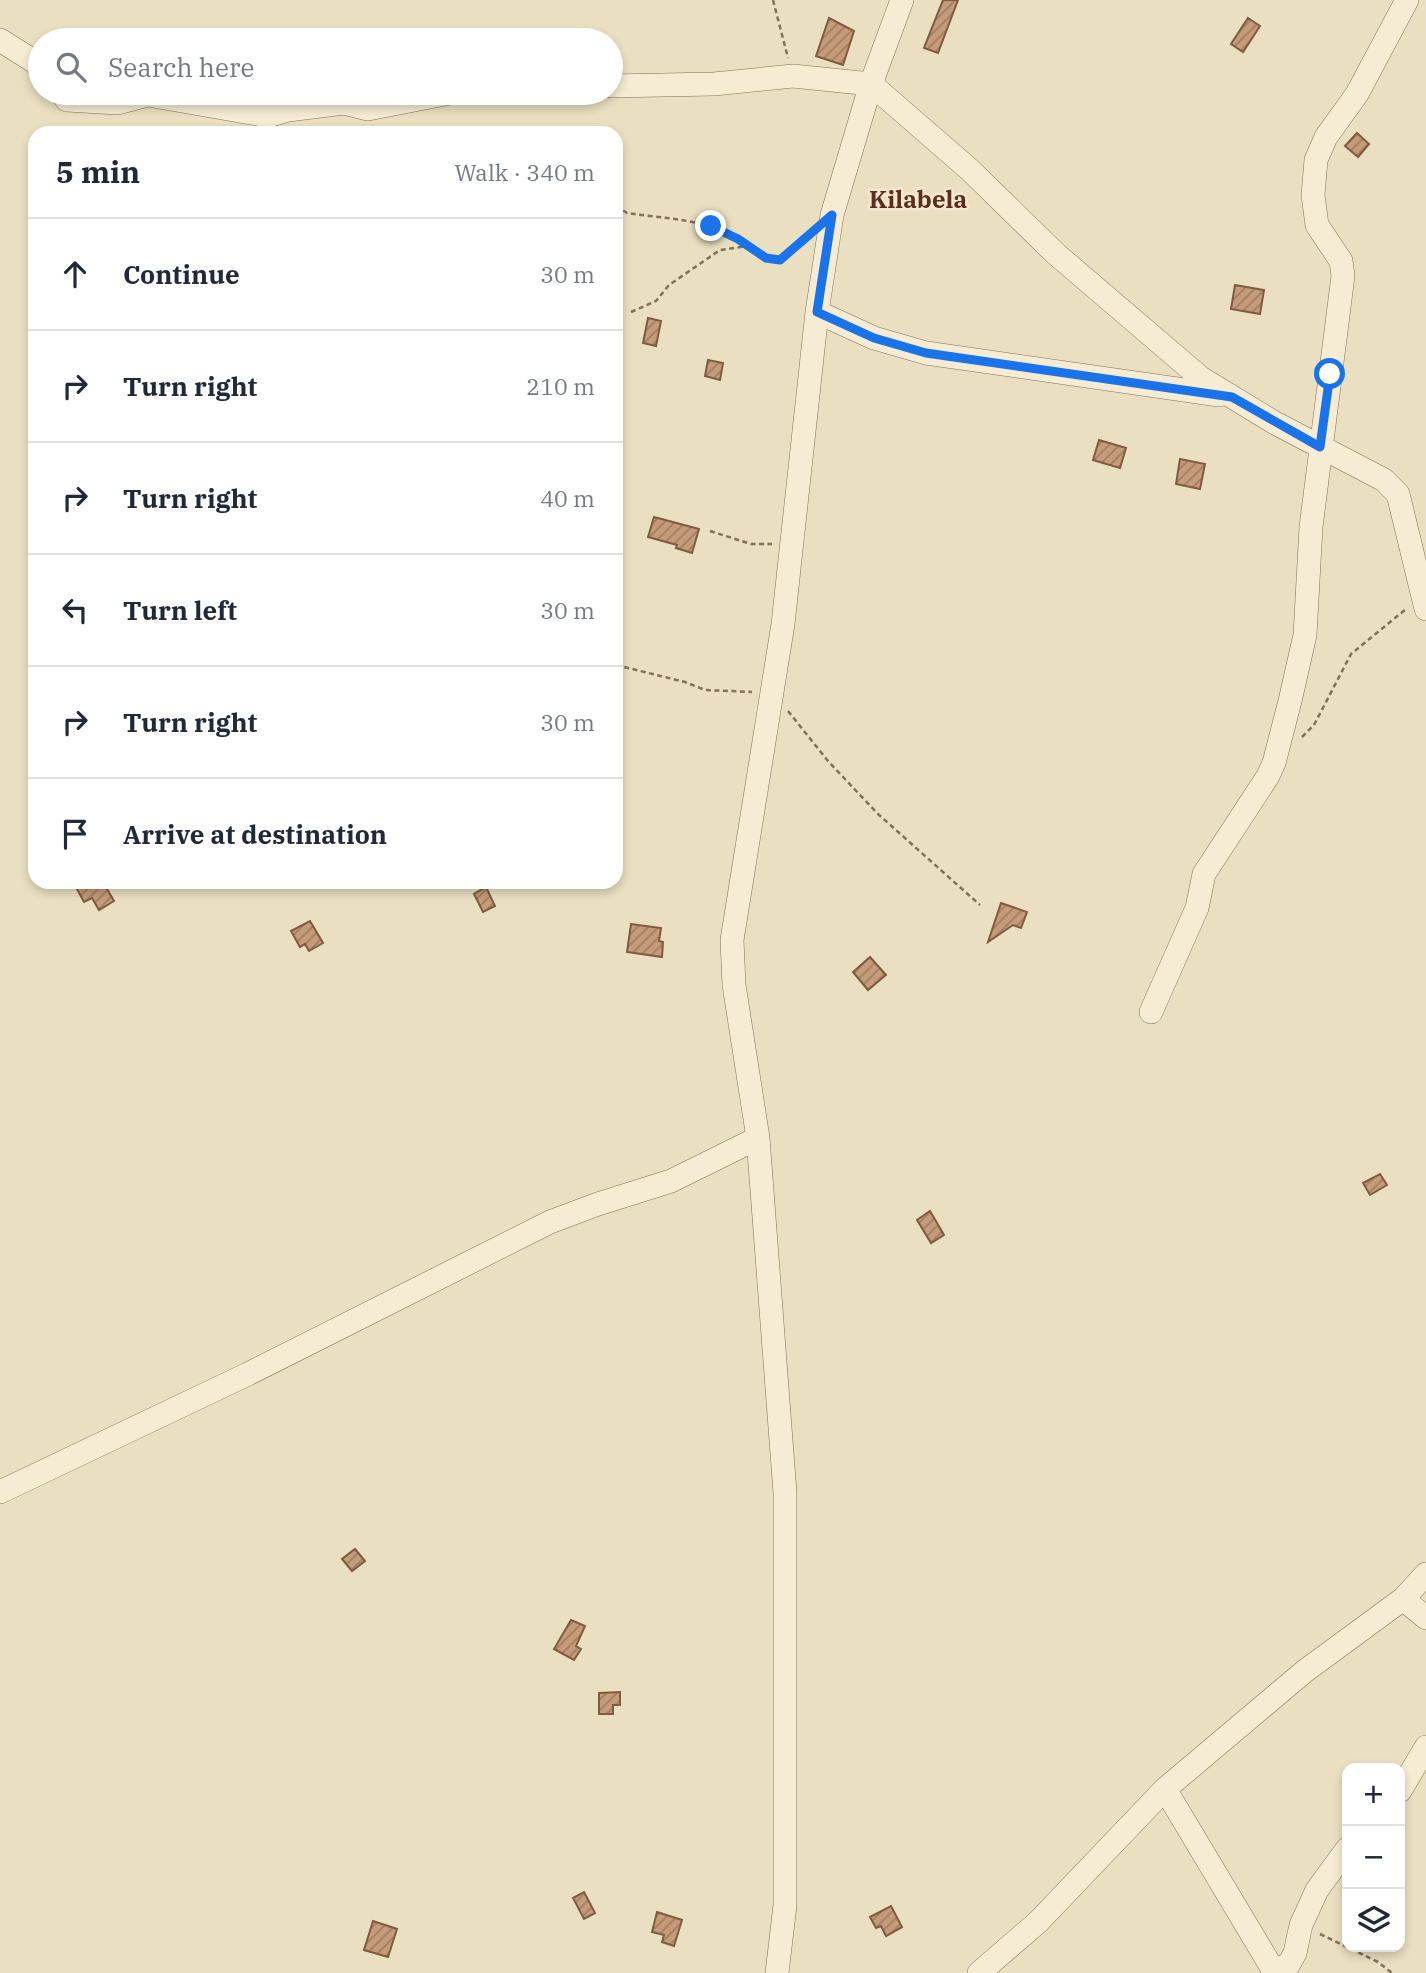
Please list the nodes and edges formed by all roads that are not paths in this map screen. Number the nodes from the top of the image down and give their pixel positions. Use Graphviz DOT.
graph roads {
  1 [pos="902,0"];
  2 [pos="1407,0"];
  3 [pos="0,40"];
  4 [pos="28,58"];
  5 [pos="871,84"];
  6 [pos="623,86"];
  7 [pos="208,105"];
  8 [pos="328,105"];
  9 [pos="352,105"];
  10 [pos="388,105"];
  11 [pos="817,312"];
  12 [pos="1232,397"];
  13 [pos="1320,447"];
  14 [pos="1424,603"];
  15 [pos="1151,1012"];
  16 [pos="758,1138"];
  17 [pos="0,1492"];
  18 [pos="1426,1574"];
  19 [pos="1403,1599"];
  20 [pos="1426,1618"];
  21 [pos="1426,1747"];
  22 [pos="1405,1783"];
  23 [pos="1164,1789"];
  24 [pos="1342,1856"];
  25 [pos="1275,1972"];
  26 [pos="777,1973"];
  27 [pos="979,1973"];
  1 -- 5 [label="street"];
  2 -- 13 [label="street"];
  3 -- 4 [label="street"];
  5 -- 6 [label="street"];
  5 -- 11 [label="street"];
  5 -- 12 [label="street"];
  7 -- 8 [label="street"];
  9 -- 10 [label="street"];
  11 -- 12 [label="street"];
  11 -- 16 [label="street"];
  12 -- 13 [label="street"];
  13 -- 14 [label="street"];
  13 -- 15 [label="street"];
  16 -- 17 [label="street"];
  16 -- 26 [label="street"];
  18 -- 19 [label="street"];
  19 -- 20 [label="street"];
  19 -- 23 [label="street"];
  21 -- 22 [label="street"];
  23 -- 25 [label="street"];
  23 -- 27 [label="street"];
  24 -- 25 [label="street"];
}
